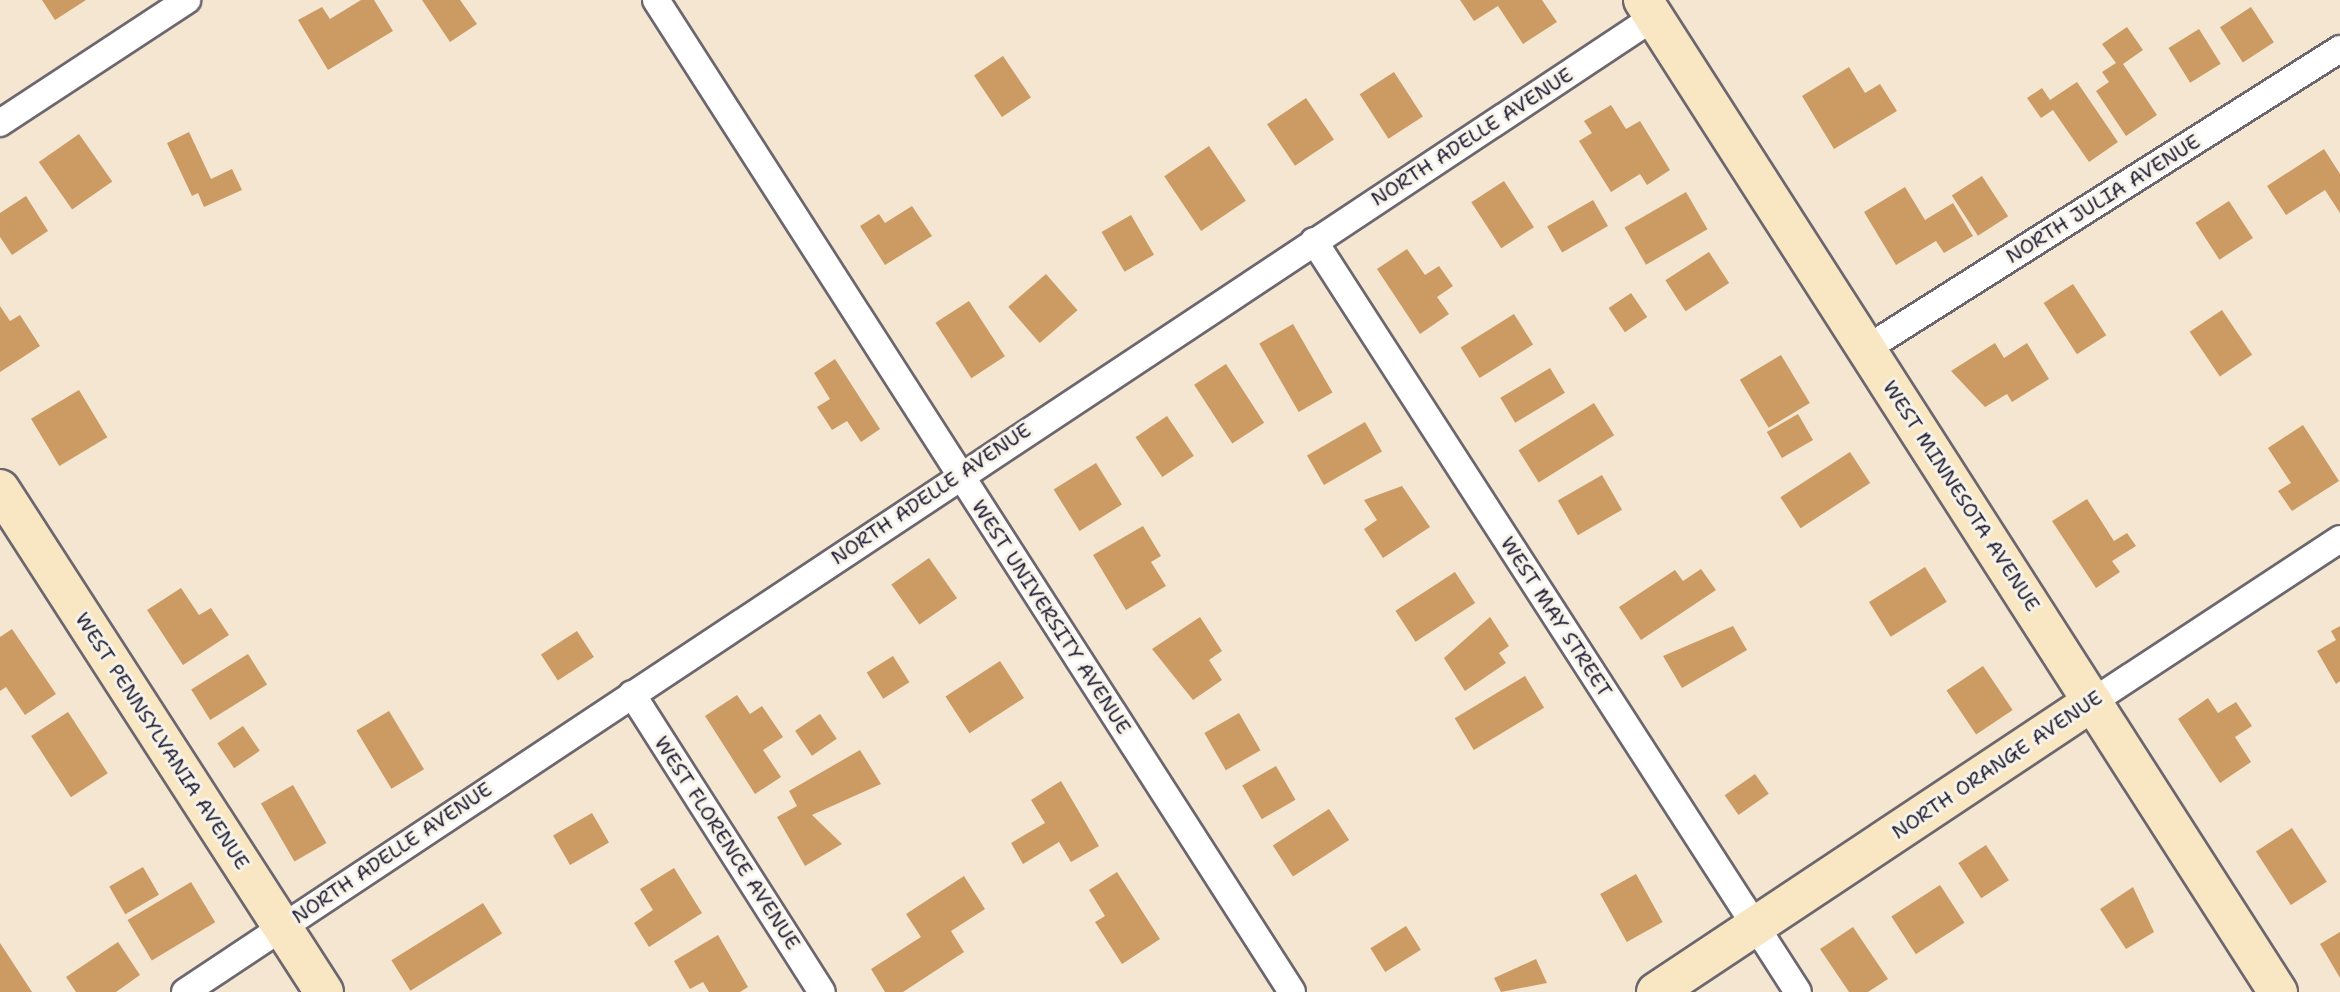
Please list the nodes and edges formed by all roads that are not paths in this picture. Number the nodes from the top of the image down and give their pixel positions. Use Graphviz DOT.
graph roads {
  1 [pos="187,0"];
  2 [pos="656,0"];
  3 [pos="1659,6"];
  4 [pos="2340,49"];
  5 [pos="0,123"];
  6 [pos="1314,241"];
  7 [pos="1866,349"];
  8 [pos="960,475"];
  9 [pos="0,489"];
  10 [pos="2340,539"];
  11 [pos="632,694"];
  12 [pos="2092,702"];
  13 [pos="282,926"];
  14 [pos="1755,926"];
  15 [pos="185,992"];
  16 [pos="324,992"];
  17 [pos="822,992"];
  18 [pos="1292,992"];
  19 [pos="1656,992"];
  20 [pos="1798,992"];
  21 [pos="2278,992"];
  1 -- 5 [label="street"];
  2 -- 8 [label="street, WEST UNIVERSITY AVENUE"];
  3 -- 6 [label="street, NORTH ADELLE AVENUE"];
  3 -- 7 [label="street, WEST MINNESOTA AVENUE"];
  4 -- 7 [label="street, NORTH JULIA AVENUE"];
  6 -- 8 [label="street, NORTH ADELLE AVENUE"];
  6 -- 14 [label="street, WEST MAY STREET"];
  7 -- 12 [label="street, WEST MINNESOTA AVENUE"];
  8 -- 11 [label="street, NORTH ADELLE AVENUE"];
  8 -- 18 [label="street, WEST UNIVERSITY AVENUE"];
  9 -- 13 [label="street, WEST PENNSYLVANIA AVENUE"];
  10 -- 12 [label="street, NORTH ORANGE AVENUE"];
  11 -- 13 [label="street, NORTH ADELLE AVENUE"];
  11 -- 17 [label="street, WEST FLORENCE AVENUE"];
  12 -- 14 [label="street, NORTH ORANGE AVENUE"];
  12 -- 21 [label="street, WEST MINNESOTA AVENUE"];
  13 -- 15 [label="street, NORTH ADELLE AVENUE"];
  13 -- 16 [label="street, WEST PENNSYLVANIA AVENUE"];
  14 -- 19 [label="street, NORTH ORANGE AVENUE"];
  14 -- 20 [label="street, WEST MAY STREET"];
}
